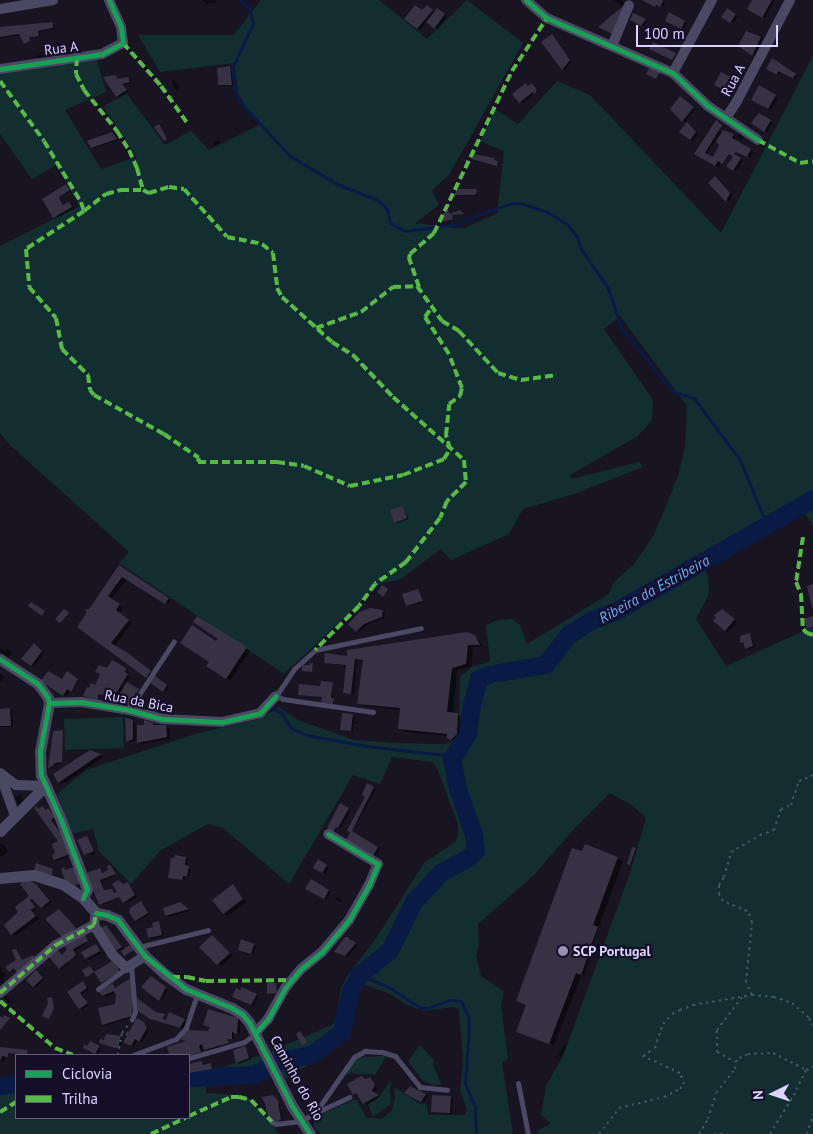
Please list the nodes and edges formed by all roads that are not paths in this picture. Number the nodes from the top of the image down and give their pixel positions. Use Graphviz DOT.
graph roads {
  1 [pos="53,0"];
  2 [pos="109,0"];
  3 [pos="526,0"];
  4 [pos="712,0"];
  5 [pos="790,0"];
  6 [pos="629,5"];
  7 [pos="0,9"];
  8 [pos="612,46"];
  9 [pos="0,69"];
  10 [pos="673,73"];
  11 [pos="726,118"];
  12 [pos="758,140"];
  13 [pos="421,628"];
  14 [pos="174,641"];
  15 [pos="0,658"];
  16 [pos="276,696"];
  17 [pos="50,703"];
  18 [pos="129,710"];
  19 [pos="372,712"];
  20 [pos="0,774"];
  21 [pos="45,786"];
  22 [pos="15,816"];
  23 [pos="0,831"];
  24 [pos="328,834"];
  25 [pos="0,878"];
  26 [pos="85,894"];
  27 [pos="96,913"];
  28 [pos="94,925"];
  29 [pos="208,930"];
  30 [pos="142,952"];
  31 [pos="129,967"];
  32 [pos="98,989"];
  33 [pos="0,993"];
  34 [pos="197,994"];
  35 [pos="132,1019"];
  36 [pos="255,1033"];
  37 [pos="136,1054"];
  38 [pos="190,1058"];
  39 [pos="518,1083"];
  40 [pos="447,1090"];
  41 [pos="349,1097"];
  42 [pos="315,1113"];
  43 [pos="300,1121"];
  44 [pos="272,1122"];
  45 [pos="310,1134"];
  46 [pos="528,1134"];
  1 -- 7 [label="street"];
  2 -- 9 [label="street, Rua A"];
  3 -- 8 [label="street"];
  4 -- 10 [label="street"];
  5 -- 11 [label="street, Rua A"];
  6 -- 8 [label="street"];
  8 -- 10 [label="street"];
  10 -- 11 [label="street"];
  11 -- 12 [label="street"];
  13 -- 16 [label="lane"];
  14 -- 18 [label="lane"];
  15 -- 17 [label="street"];
  16 -- 18 [label="street, Rua da Bica"];
  16 -- 19 [label="lane"];
  17 -- 18 [label="street, Rua da Bica"];
  17 -- 21 [label="street"];
  20 -- 21 [label="street"];
  20 -- 22 [label="street"];
  21 -- 22 [label="street"];
  21 -- 26 [label="street"];
  22 -- 23 [label="street"];
  24 -- 36 [label="street"];
  25 -- 26 [label="street"];
  26 -- 27 [label="street"];
  27 -- 28 [label="street"];
  27 -- 30 [label="street, Caminho do Rio"];
  28 -- 31 [label="street"];
  28 -- 33 [label="street"];
  29 -- 30 [label="lane"];
  30 -- 31 [label="street"];
  30 -- 34 [label="street, Caminho do Rio"];
  31 -- 32 [label="lane"];
  31 -- 35 [label="lane"];
  34 -- 36 [label="street, Caminho do Rio"];
  34 -- 37 [label="lane"];
  36 -- 38 [label="lane"];
  36 -- 43 [label="street, Caminho do Rio"];
  39 -- 46 [label="lane"];
  40 -- 42 [label="lane"];
  41 -- 42 [label="lane"];
  42 -- 43 [label="lane"];
  43 -- 44 [label="lane"];
  43 -- 45 [label="street, Caminho do Rio"];
}
